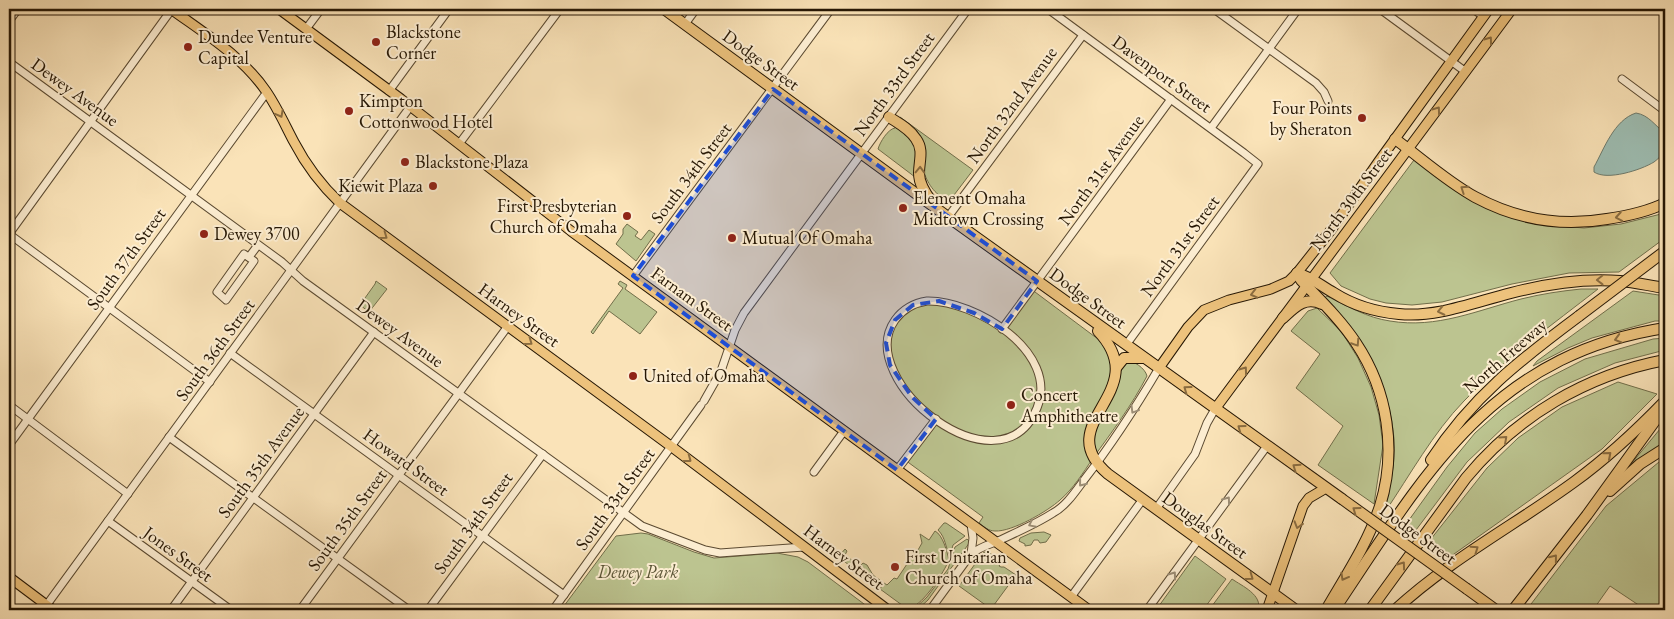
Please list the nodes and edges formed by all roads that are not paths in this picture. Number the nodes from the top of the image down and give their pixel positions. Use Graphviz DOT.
graph roads {
  1 [pos="18,9"];
  2 [pos="172,9"];
  3 [pos="279,9"];
  4 [pos="321,9"];
  5 [pos="449,9"];
  6 [pos="560,9"];
  7 [pos="664,9"];
  8 [pos="696,9"];
  9 [pos="831,9"];
  10 [pos="968,9"];
  11 [pos="1048,9"];
  12 [pos="1214,9"];
  13 [pos="1298,9"];
  14 [pos="1380,9"];
  15 [pos="1473,9"];
  16 [pos="1512,9"];
  17 [pos="1486,13"];
  18 [pos="9,21"];
  19 [pos="685,24"];
  20 [pos="306,29"];
  21 [pos="1083,35"];
  22 [pos="1269,49"];
  23 [pos="1451,61"];
  24 [pos="9,62"];
  25 [pos="1466,72"];
  26 [pos="1622,79"];
  27 [pos="773,89"];
  28 [pos="389,90"];
  29 [pos="267,92"];
  30 [pos="1171,99"];
  31 [pos="1328,100"];
  32 [pos="410,106"];
  33 [pos="1665,110"];
  34 [pos="889,117"];
  35 [pos="90,122"];
  36 [pos="1211,128"];
  37 [pos="1395,139"];
  38 [pos="459,144"];
  39 [pos="1409,149"];
  40 [pos="861,154"];
  41 [pos="1258,164"];
  42 [pos="191,196"];
  43 [pos="340,203"];
  44 [pos="1665,203"];
  45 [pos="944,215"];
  46 [pos="9,234"];
  47 [pos="258,245"];
  48 [pos="1665,251"];
  49 [pos="249,257"];
  50 [pos="291,270"];
  51 [pos="1298,273"];
  52 [pos="633,276"];
  53 [pos="1037,282"];
  54 [pos="1309,282"];
  55 [pos="1665,288"];
  56 [pos="1325,306"];
  57 [pos="109,308"];
  58 [pos="1079,313"];
  59 [pos="1283,318"];
  60 [pos="508,326"];
  61 [pos="1665,328"];
  62 [pos="1002,329"];
  63 [pos="374,332"];
  64 [pos="1126,346"];
  65 [pos="729,347"];
  66 [pos="230,353"];
  67 [pos="1144,358"];
  68 [pos="1665,360"];
  69 [pos="1116,368"];
  70 [pos="1159,368"];
  71 [pos="210,382"];
  72 [pos="459,393"];
  73 [pos="1665,401"];
  74 [pos="9,405"];
  75 [pos="1665,407"];
  76 [pos="1215,409"];
  77 [pos="314,414"];
  78 [pos="28,418"];
  79 [pos="936,419"];
  80 [pos="844,431"];
  81 [pos="169,438"];
  82 [pos="9,444"];
  83 [pos="671,446"];
  84 [pos="1267,446"];
  85 [pos="1665,448"];
  86 [pos="542,454"];
  87 [pos="1098,463"];
  88 [pos="815,470"];
  89 [pos="897,470"];
  90 [pos="398,474"];
  91 [pos="1326,488"];
  92 [pos="128,494"];
  93 [pos="253,498"];
  94 [pos="1143,499"];
  95 [pos="1156,509"];
  96 [pos="624,513"];
  97 [pos="1398,514"];
  98 [pos="1587,515"];
  99 [pos="108,521"];
  100 [pos="971,524"];
  101 [pos="483,536"];
  102 [pos="1198,540"];
  103 [pos="996,542"];
  104 [pos="804,547"];
  105 [pos="971,554"];
  106 [pos="337,558"];
  107 [pos="9,578"];
  108 [pos="192,582"];
  109 [pos="1467,589"];
  110 [pos="1273,594"];
  111 [pos="564,595"];
  112 [pos="1525,596"];
  113 [pos="1071,597"];
  114 [pos="1293,608"];
  115 [pos="48,609"];
  116 [pos="171,610"];
  117 [pos="231,610"];
  118 [pos="300,610"];
  119 [pos="409,610"];
  120 [pos="428,610"];
  121 [pos="553,610"];
  122 [pos="888,610"];
  123 [pos="930,610"];
  124 [pos="1089,610"];
  125 [pos="1147,610"];
  126 [pos="1267,610"];
  127 [pos="1326,610"];
  128 [pos="1334,610"];
  129 [pos="1370,610"];
  130 [pos="1395,610"];
  131 [pos="1479,610"];
  132 [pos="1496,610"];
  133 [pos="1513,610"];
  134 [pos="1522,610"];
  1 -- 18 [label="street"];
  2 -- 29 [label="main road, Harney Street"];
  2 -- 35 [label="street"];
  3 -- 20 [label="main road, Farnam Street"];
  4 -- 20 [label="street"];
  5 -- 28 [label="street"];
  6 -- 38 [label="street"];
  7 -- 19 [label="highway, Dodge Street"];
  8 -- 19 [label="street"];
  9 -- 27 [label="street, South 34th Street"];
  10 -- 34 [label="street, North 33rd Street"];
  11 -- 21 [label="street, Davenport Street"];
  12 -- 22 [label="street"];
  13 -- 22 [label="street"];
  14 -- 23 [label="street"];
  15 -- 17 [label="street"];
  25 -- 16 [label="main road, North 30th Street, one-way"];
  17 -- 23 [label="main road, North 30th Street"];
  19 -- 27 [label="highway, Dodge Street"];
  20 -- 28 [label="main road, Farnam Street"];
  21 -- 30 [label="street, Davenport Street"];
  21 -- 45 [label="street, North 32nd Avenue"];
  22 -- 31 [label="street"];
  22 -- 36 [label="street"];
  23 -- 25 [label="street"];
  23 -- 37 [label="main road, North 30th Street"];
  24 -- 35 [label="street, Dewey Avenue"];
  39 -- 25 [label="main road, North 30th Street, one-way"];
  26 -- 33 [label="street"];
  27 -- 40 [label="highway, Dodge Street"];
  27 -- 52 [label="street, South 34th Street"];
  28 -- 32 [label="main road, Farnam Street"];
  29 -- 42 [label="street, South 37th Street"];
  29 -- 43 [label="main road, Harney Street, one-way"];
  30 -- 36 [label="street, Davenport Street"];
  30 -- 53 [label="street, North 31st Avenue"];
  32 -- 38 [label="main road, Farnam Street"];
  32 -- 43 [label="street, South 36th Street"];
  34 -- 40 [label="street, North 33rd Street"];
  45 -- 34 [label="highway, one-way"];
  35 -- 42 [label="street, Dewey Avenue"];
  35 -- 46 [label="street"];
  36 -- 41 [label="street, Davenport Street"];
  37 -- 39 [label="highway"];
  37 -- 51 [label="main road, North 30th Street"];
  38 -- 52 [label="main road, Farnam Street"];
  44 -- 39 [label="highway, one-way"];
  39 -- 54 [label="main road, North 30th Street"];
  40 -- 45 [label="highway, Dodge Street"];
  40 -- 65 [label="street, South 33rd Street"];
  41 -- 64 [label="street, North 31st Street"];
  42 -- 47 [label="street, Dewey Avenue"];
  42 -- 57 [label="street, South 37th Street"];
  43 -- 50 [label="street, South 36th Street"];
  43 -- 60 [label="main road, Harney Street, one-way"];
  45 -- 53 [label="highway, Dodge Street"];
  46 -- 57 [label="street"];
  47 -- 49 [label="street"];
  47 -- 50 [label="street, Dewey Avenue"];
  48 -- 97 [label="highway, North Freeway, bridge"];
  49 -- 49 [label="street"];
  50 -- 63 [label="street, Dewey Avenue"];
  50 -- 66 [label="street, South 36th Street"];
  51 -- 54 [label="highway"];
  51 -- 70 [label="main road, North 30th Street, one-way"];
  52 -- 65 [label="main road, Farnam Street"];
  53 -- 58 [label="highway, Dodge Street"];
  53 -- 62 [label="street, North 31st Avenue"];
  55 -- 54 [label="highway, one-way"];
  54 -- 56 [label="highway"];
  54 -- 59 [label="main road, North 30th Street"];
  56 -- 59 [label="highway"];
  56 -- 127 [label="highway, one-way"];
  57 -- 71 [label="street"];
  57 -- 78 [label="street, South 37th Street"];
  58 -- 64 [label="highway, Dodge Street"];
  58 -- 69 [label="highway"];
  76 -- 59 [label="main road, North 30th Street, one-way"];
  60 -- 72 [label="street, South 35th Street"];
  60 -- 83 [label="main road, Harney Street, one-way"];
  61 -- 97 [label="highway, one-way"];
  62 -- 79 [label="street"];
  62 -- 79 [label="street"];
  63 -- 72 [label="street, Dewey Avenue"];
  63 -- 77 [label="street, South 35th Avenue"];
  64 -- 67 [label="highway, Dodge Street"];
  65 -- 80 [label="main road, Farnam Street"];
  65 -- 83 [label="street, South 33rd Street"];
  66 -- 71 [label="street, South 36th Street"];
  66 -- 77 [label="street, Howard Street"];
  67 -- 69 [label="highway"];
  67 -- 70 [label="highway, Dodge Street"];
  129 -- 68 [label="highway, one-way"];
  69 -- 87 [label="highway"];
  76 -- 70 [label="highway, Dodge Street, one-way"];
  70 -- 87 [label="street, one-way"];
  71 -- 81 [label="street, South 36th Street"];
  72 -- 86 [label="street, Dewey Avenue"];
  72 -- 90 [label="street, South 35th Street"];
  130 -- 73 [label="highway, one-way"];
  74 -- 78 [label="street"];
  75 -- 98 [label="highway"];
  84 -- 76 [label="highway, Dodge Street, one-way"];
  76 -- 95 [label="street"];
  77 -- 90 [label="street, Howard Street"];
  77 -- 93 [label="street, South 35th Avenue"];
  78 -- 82 [label="street, South 37th Street"];
  78 -- 92 [label="street"];
  79 -- 89 [label="street"];
  80 -- 88 [label="street"];
  80 -- 89 [label="main road, Farnam Street"];
  81 -- 92 [label="street, South 36th Street"];
  81 -- 93 [label="street"];
  83 -- 96 [label="street, South 33rd Street"];
  83 -- 104 [label="main road, Harney Street, one-way"];
  91 -- 84 [label="highway, Dodge Street, one-way"];
  102 -- 84 [label="street, one-way"];
  85 -- 98 [label="highway"];
  86 -- 96 [label="street, Dewey Avenue"];
  86 -- 101 [label="street, South 34th Street"];
  87 -- 94 [label="highway, Douglas Street"];
  87 -- 103 [label="street, one-way"];
  89 -- 100 [label="main road, Farnam Street"];
  90 -- 101 [label="street, Howard Street"];
  90 -- 106 [label="street, South 35th Street"];
  109 -- 91 [label="highway, Dodge Street, one-way, bridge"];
  91 -- 110 [label="main road, one-way"];
  92 -- 99 [label="street, South 36th Street"];
  93 -- 106 [label="street"];
  93 -- 108 [label="street, South 35th Avenue"];
  94 -- 95 [label="highway, Douglas Street"];
  94 -- 113 [label="street"];
  95 -- 102 [label="highway, Douglas Street"];
  96 -- 104 [label="street, Dewey Avenue"];
  96 -- 111 [label="street, South 33rd Street"];
  97 -- 128 [label="highway"];
  112 -- 98 [label="highway, one-way"];
  99 -- 108 [label="street, Jones Street"];
  99 -- 115 [label="street, South 36th Street"];
  100 -- 103 [label="main road, Farnam Street"];
  100 -- 105 [label="street"];
  101 -- 111 [label="street, Howard Street"];
  101 -- 120 [label="street, South 34th Street"];
  102 -- 110 [label="highway, Douglas Street, one-way"];
  125 -- 102 [label="street, one-way"];
  103 -- 105 [label="street"];
  103 -- 113 [label="main road, Farnam Street"];
  104 -- 122 [label="main road, Harney Street"];
  105 -- 123 [label="street"];
  106 -- 118 [label="street, South 35th Street"];
  106 -- 119 [label="street"];
  107 -- 115 [label="main road"];
  108 -- 116 [label="street, South 35th Avenue"];
  108 -- 117 [label="street, Jones Street"];
  109 -- 131 [label="highway"];
  109 -- 132 [label="highway, Dodge Street"];
  110 -- 114 [label="highway, Douglas Street"];
  110 -- 126 [label="main road"];
  111 -- 121 [label="street, South 33rd Street"];
  112 -- 133 [label="highway"];
  112 -- 134 [label="highway"];
  113 -- 124 [label="main road, Farnam Street"];
}
